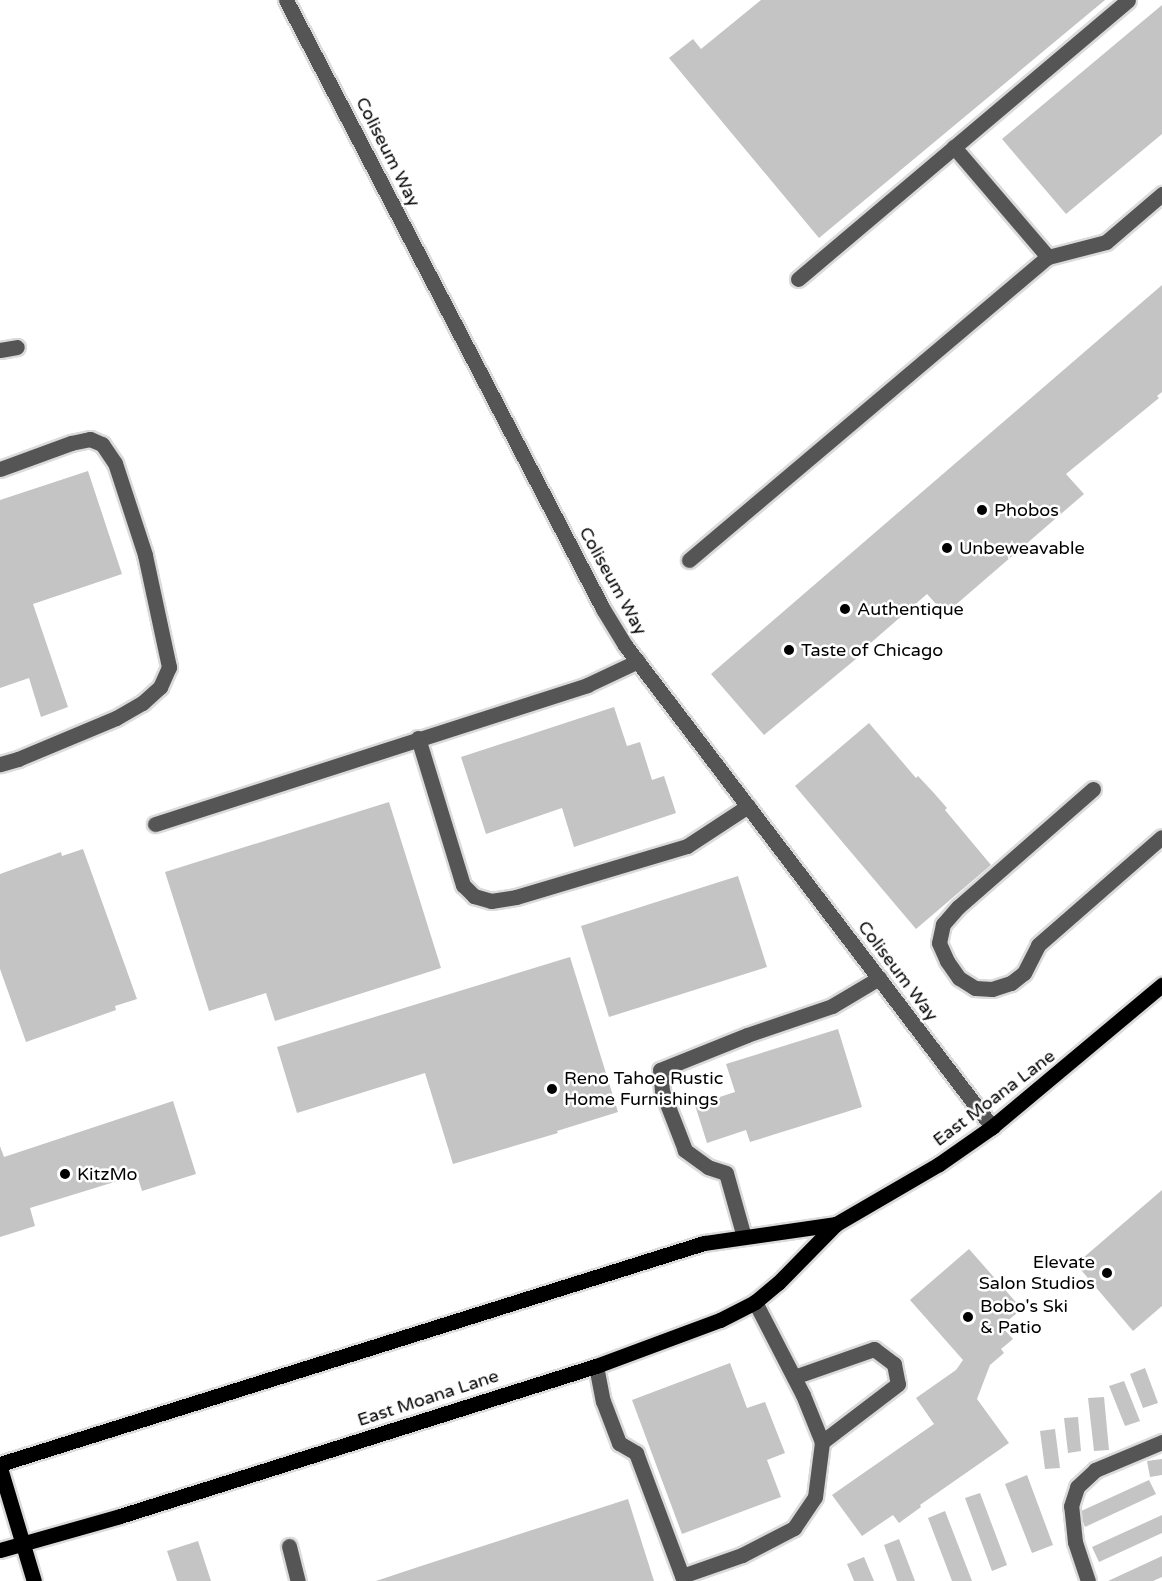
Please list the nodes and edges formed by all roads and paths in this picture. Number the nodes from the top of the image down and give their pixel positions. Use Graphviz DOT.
graph roads {
  1 [pos="286,0"];
  2 [pos="1128,0"];
  3 [pos="954,147"];
  4 [pos="1162,194"];
  5 [pos="1048,257"];
  6 [pos="798,279"];
  7 [pos="17,347"];
  8 [pos="0,350"];
  9 [pos="0,469"];
  10 [pos="689,560"];
  11 [pos="638,661"];
  12 [pos="418,738"];
  13 [pos="0,764"];
  14 [pos="1093,789"];
  15 [pos="748,806"];
  16 [pos="155,824"];
  17 [pos="1162,837"];
  18 [pos="879,978"];
  19 [pos="1162,985"];
  20 [pos="992,1128"];
  21 [pos="836,1224"];
  22 [pos="744,1237"];
  23 [pos="755,1302"];
  24 [pos="596,1366"];
  25 [pos="794,1377"];
  26 [pos="822,1442"];
  27 [pos="1162,1442"];
  28 [pos="0,1466"];
  29 [pos="22,1544"];
  30 [pos="289,1546"];
  31 [pos="0,1550"];
  32 [pos="682,1579"];
  33 [pos="34,1581"];
  34 [pos="298,1581"];
  35 [pos="1088,1581"];
  1 -- 11 [label="street, Coliseum Way"];
  2 -- 3 [label="street"];
  3 -- 5 [label="street"];
  3 -- 6 [label="street"];
  4 -- 5 [label="street"];
  5 -- 10 [label="street"];
  7 -- 8 [label="street"];
  9 -- 13 [label="street"];
  11 -- 12 [label="street"];
  11 -- 15 [label="street, Coliseum Way"];
  12 -- 15 [label="street"];
  12 -- 16 [label="street"];
  14 -- 17 [label="street"];
  15 -- 18 [label="street, Coliseum Way"];
  18 -- 20 [label="street, Coliseum Way"];
  18 -- 22 [label="street"];
  19 -- 20 [label="main road, East Moana Lane"];
  20 -- 21 [label="main road, East Moana Lane"];
  21 -- 22 [label="main road, East Moana Lane"];
  21 -- 23 [label="main road, East Moana Lane"];
  22 -- 28 [label="main road, East Moana Lane"];
  23 -- 24 [label="main road, East Moana Lane"];
  23 -- 25 [label="street"];
  24 -- 29 [label="main road, East Moana Lane"];
  24 -- 32 [label="street"];
  25 -- 26 [label="street"];
  25 -- 26 [label="street"];
  26 -- 32 [label="street"];
  27 -- 35 [label="street"];
  28 -- 29 [label="main road"];
  29 -- 31 [label="main road, East Moana Lane"];
  29 -- 33 [label="main road"];
  30 -- 34 [label="street"];
}
